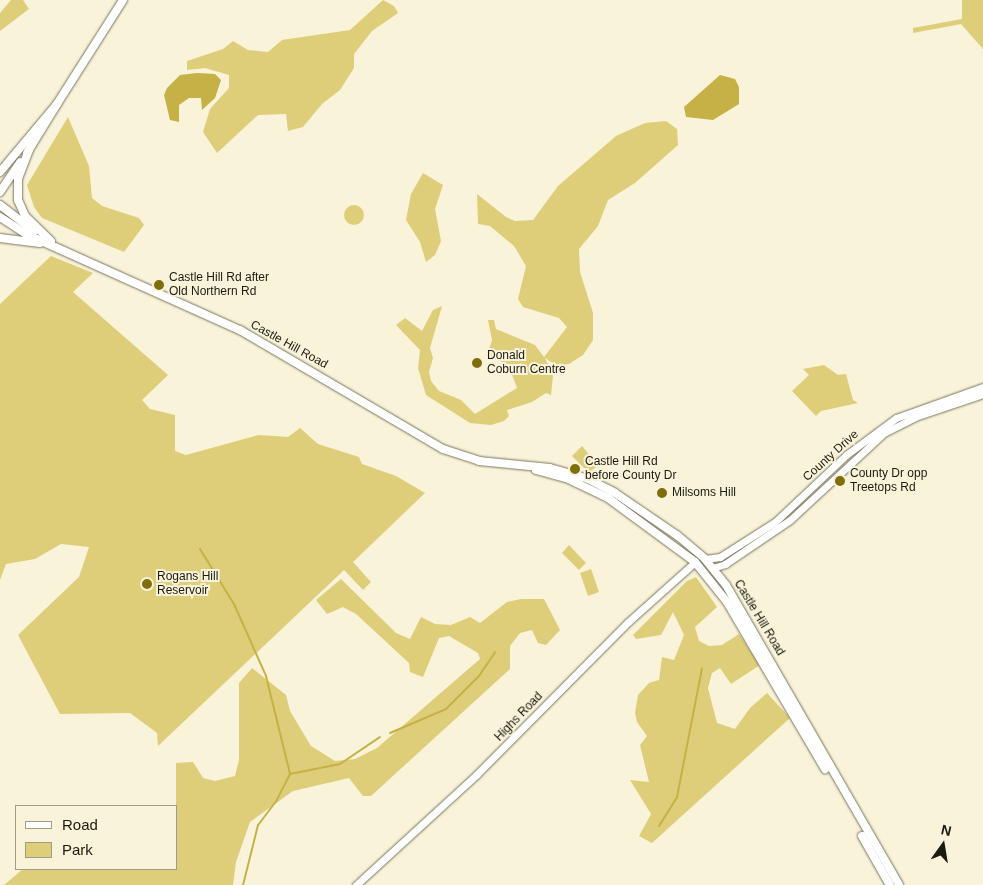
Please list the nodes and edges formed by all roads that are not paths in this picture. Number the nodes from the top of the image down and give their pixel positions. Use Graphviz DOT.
graph roads {
  1 [pos="124,0"];
  2 [pos="57,104"];
  3 [pos="29,150"];
  4 [pos="0,172"];
  5 [pos="0,192"];
  6 [pos="0,204"];
  7 [pos="0,217"];
  8 [pos="0,238"];
  9 [pos="54,244"];
  10 [pos="983,388"];
  11 [pos="983,394"];
  12 [pos="510,464"];
  13 [pos="696,551"];
  14 [pos="705,560"];
  15 [pos="695,562"];
  16 [pos="713,568"];
  17 [pos="356,885"];
  18 [pos="890,885"];
  19 [pos="899,885"];
  1 -- 2 [label="main road"];
  2 -- 3 [label="main road"];
  2 -- 4 [label="main road"];
  3 -- 5 [label="main road"];
  3 -- 9 [label="main road"];
  6 -- 9 [label="main road, Castle Hill Road"];
  7 -- 9 [label="main road, Castle Hill Road"];
  8 -- 9 [label="main road"];
  9 -- 12 [label="main road, Castle Hill Road"];
  10 -- 14 [label="main road, County Drive"];
  11 -- 16 [label="main road, County Drive"];
  12 -- 13 [label="main road, Castle Hill Road"];
  12 -- 15 [label="main road, Castle Hill Road"];
  13 -- 14 [label="main road, Castle Hill Road"];
  13 -- 15 [label="main road"];
  14 -- 15 [label="main road"];
  14 -- 16 [label="main road, Castle Hill Road"];
  15 -- 16 [label="main road"];
  15 -- 17 [label="main road, Highs Road"];
  15 -- 18 [label="main road, Castle Hill Road"];
  16 -- 19 [label="main road, Castle Hill Road"];
}
